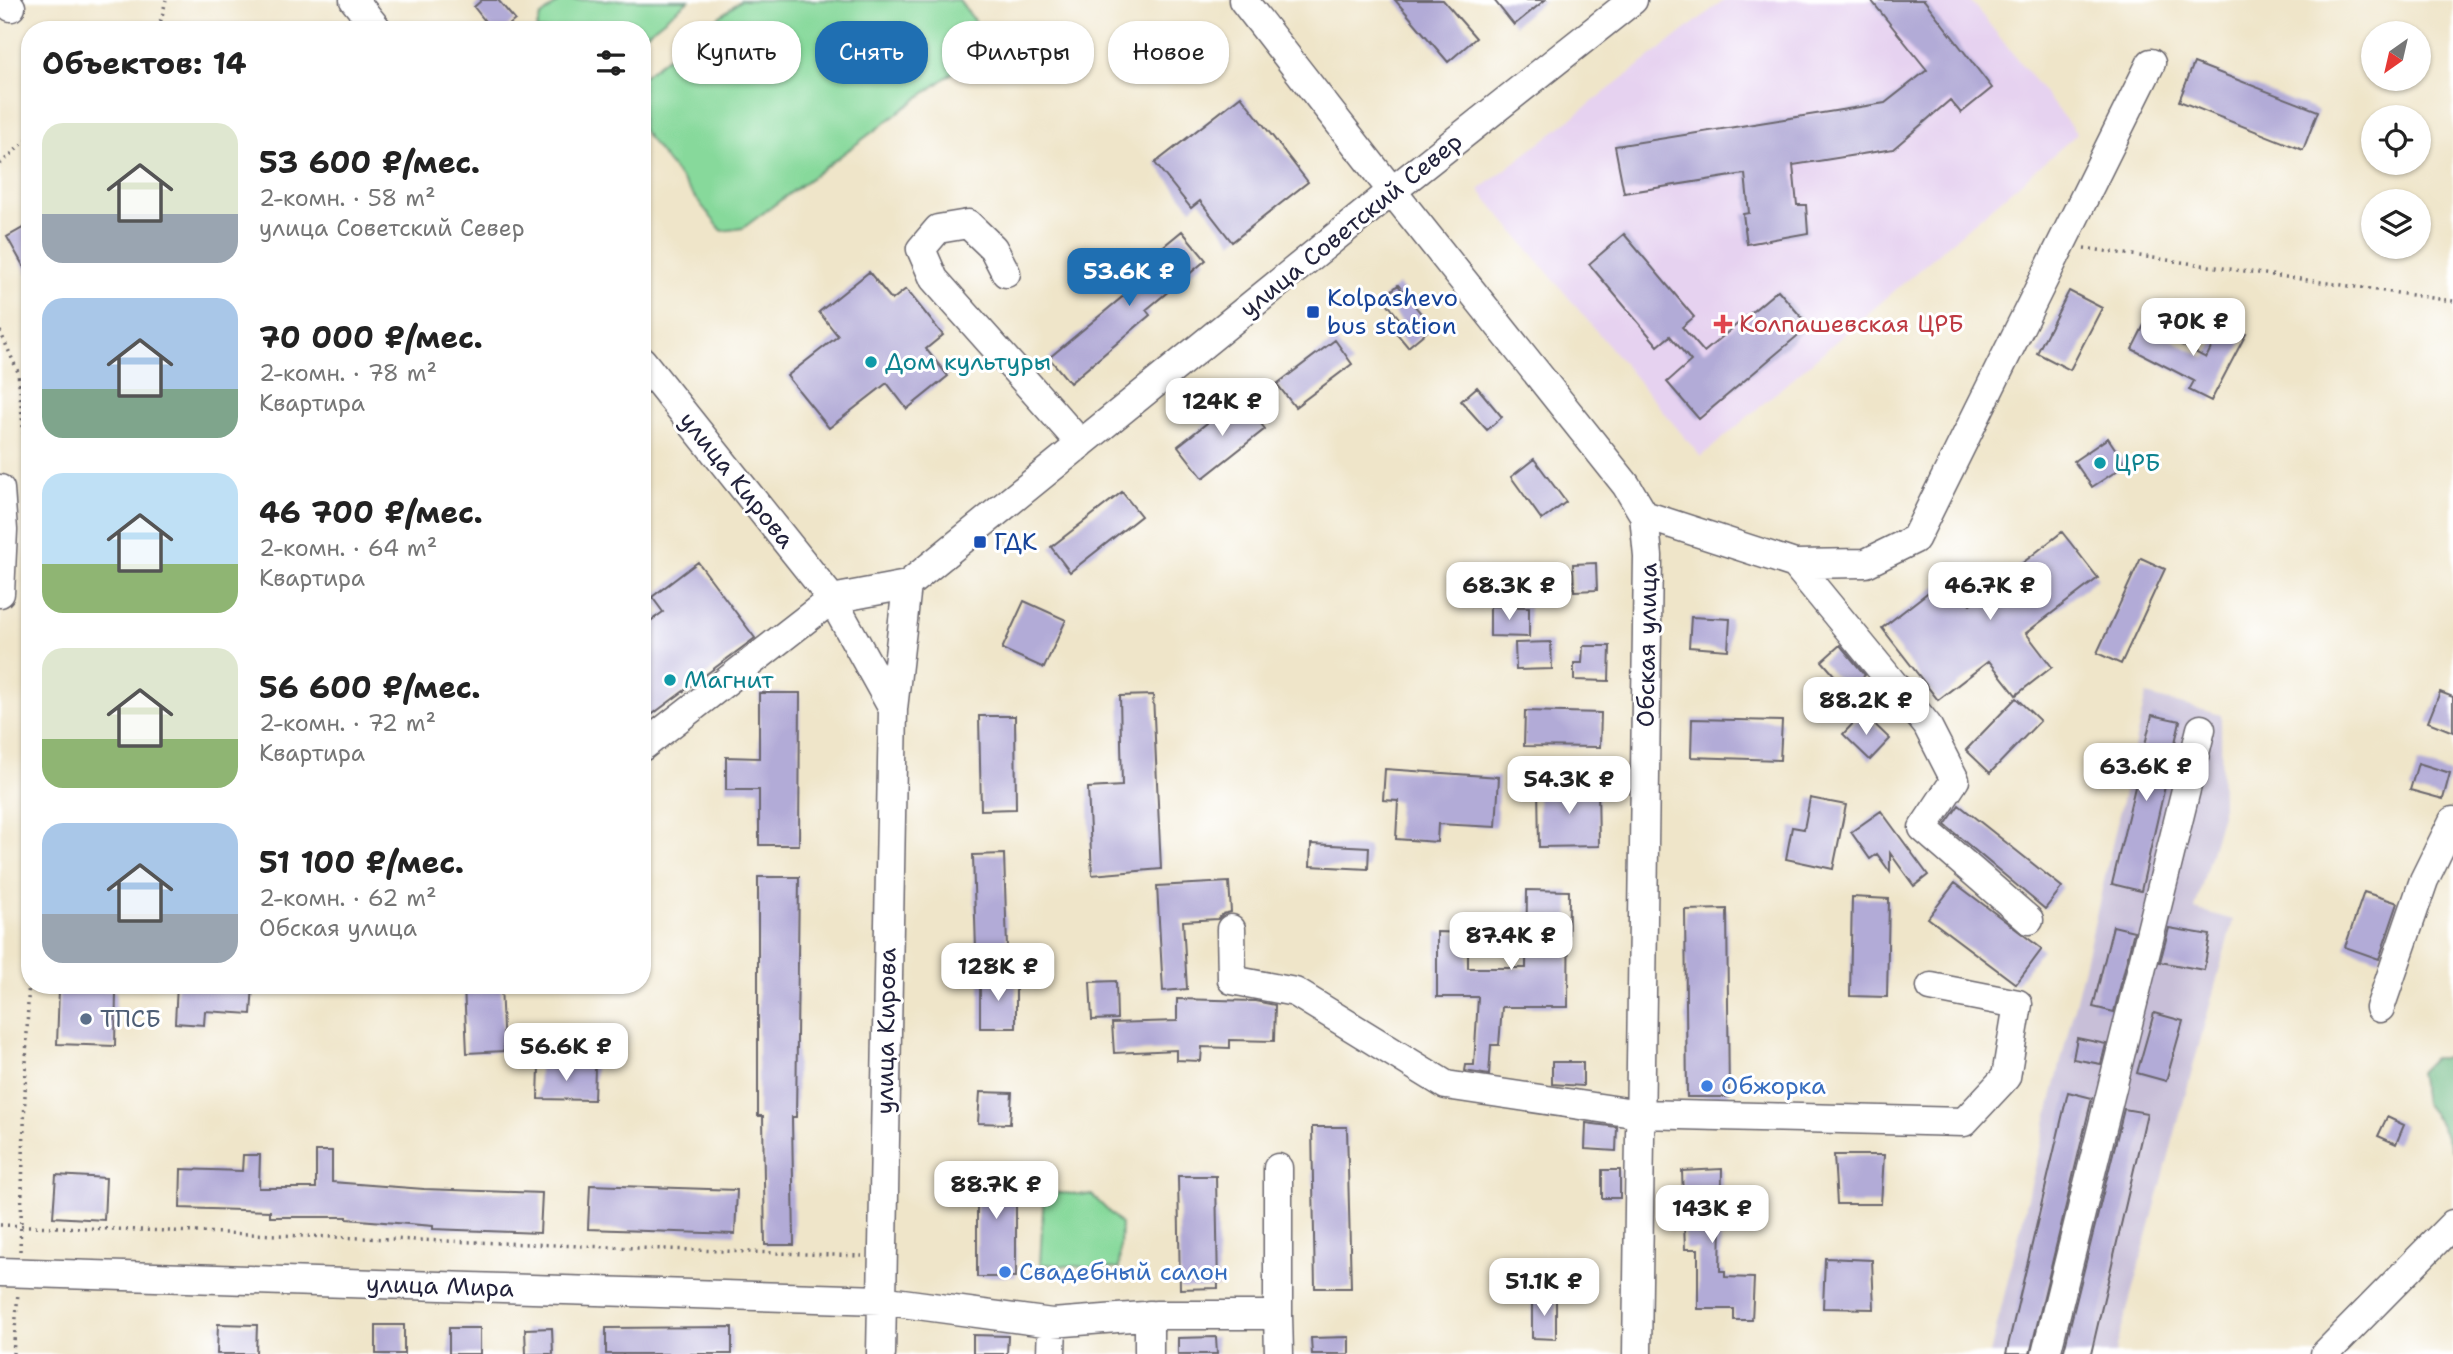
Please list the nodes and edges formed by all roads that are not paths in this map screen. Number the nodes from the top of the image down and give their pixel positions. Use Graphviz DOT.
graph roads {
  1 [pos="354,0"];
  2 [pos="1243,0"];
  3 [pos="1632,0"];
  4 [pos="371,21"];
  5 [pos="2151,63"];
  6 [pos="1392,191"];
  7 [pos="1006,273"];
  8 [pos="651,372"];
  9 [pos="1080,443"];
  10 [pos="0,489"];
  11 [pos="1644,515"];
  12 [pos="1795,564"];
  13 [pos="907,585"];
  14 [pos="0,593"];
  15 [pos="832,599"];
  16 [pos="893,709"];
  17 [pos="2201,729"];
  18 [pos="651,740"];
  19 [pos="2453,821"];
  20 [pos="2029,919"];
  21 [pos="1231,929"];
  22 [pos="1931,988"];
  23 [pos="2380,1008"];
  24 [pos="1640,1114"];
  25 [pos="1278,1168"];
  26 [pos="2449,1236"];
  27 [pos="5,1272"];
  28 [pos="880,1300"];
  29 [pos="1149,1315"];
  30 [pos="1278,1315"];
  31 [pos="1052,1323"];
  32 [pos="881,1354"];
  33 [pos="1051,1354"];
  34 [pos="1149,1354"];
  35 [pos="1279,1354"];
  36 [pos="1637,1354"];
  37 [pos="2046,1354"];
  38 [pos="2325,1354"];
  1 -- 4 [label="street"];
  2 -- 6 [label="street, Обская улица"];
  3 -- 6 [label="street, улица Советский Север"];
  5 -- 12 [label="street"];
  6 -- 9 [label="street, улица Советский Север"];
  6 -- 11 [label="street, Обская улица"];
  7 -- 9 [label="street"];
  8 -- 15 [label="street, улица Кирова"];
  9 -- 13 [label="street, улица Советский Север"];
  10 -- 14 [label="street"];
  11 -- 12 [label="street"];
  11 -- 24 [label="street, Обская улица"];
  12 -- 20 [label="street"];
  13 -- 15 [label="street"];
  13 -- 16 [label="street, улица Кирова"];
  15 -- 16 [label="street, улица Кирова"];
  15 -- 18 [label="street"];
  16 -- 28 [label="street, улица Кирова"];
  17 -- 37 [label="street"];
  19 -- 23 [label="street"];
  21 -- 24 [label="street"];
  22 -- 24 [label="street"];
  24 -- 36 [label="street, Обская улица"];
  25 -- 30 [label="street"];
  26 -- 38 [label="street"];
  27 -- 28 [label="street, улица Мира"];
  28 -- 31 [label="street, улица Мира"];
  28 -- 32 [label="street, улица Кирова"];
  29 -- 30 [label="street, улица Мира"];
  29 -- 31 [label="street, улица Мира"];
  29 -- 34 [label="street"];
  30 -- 35 [label="street"];
  31 -- 33 [label="street"];
}
